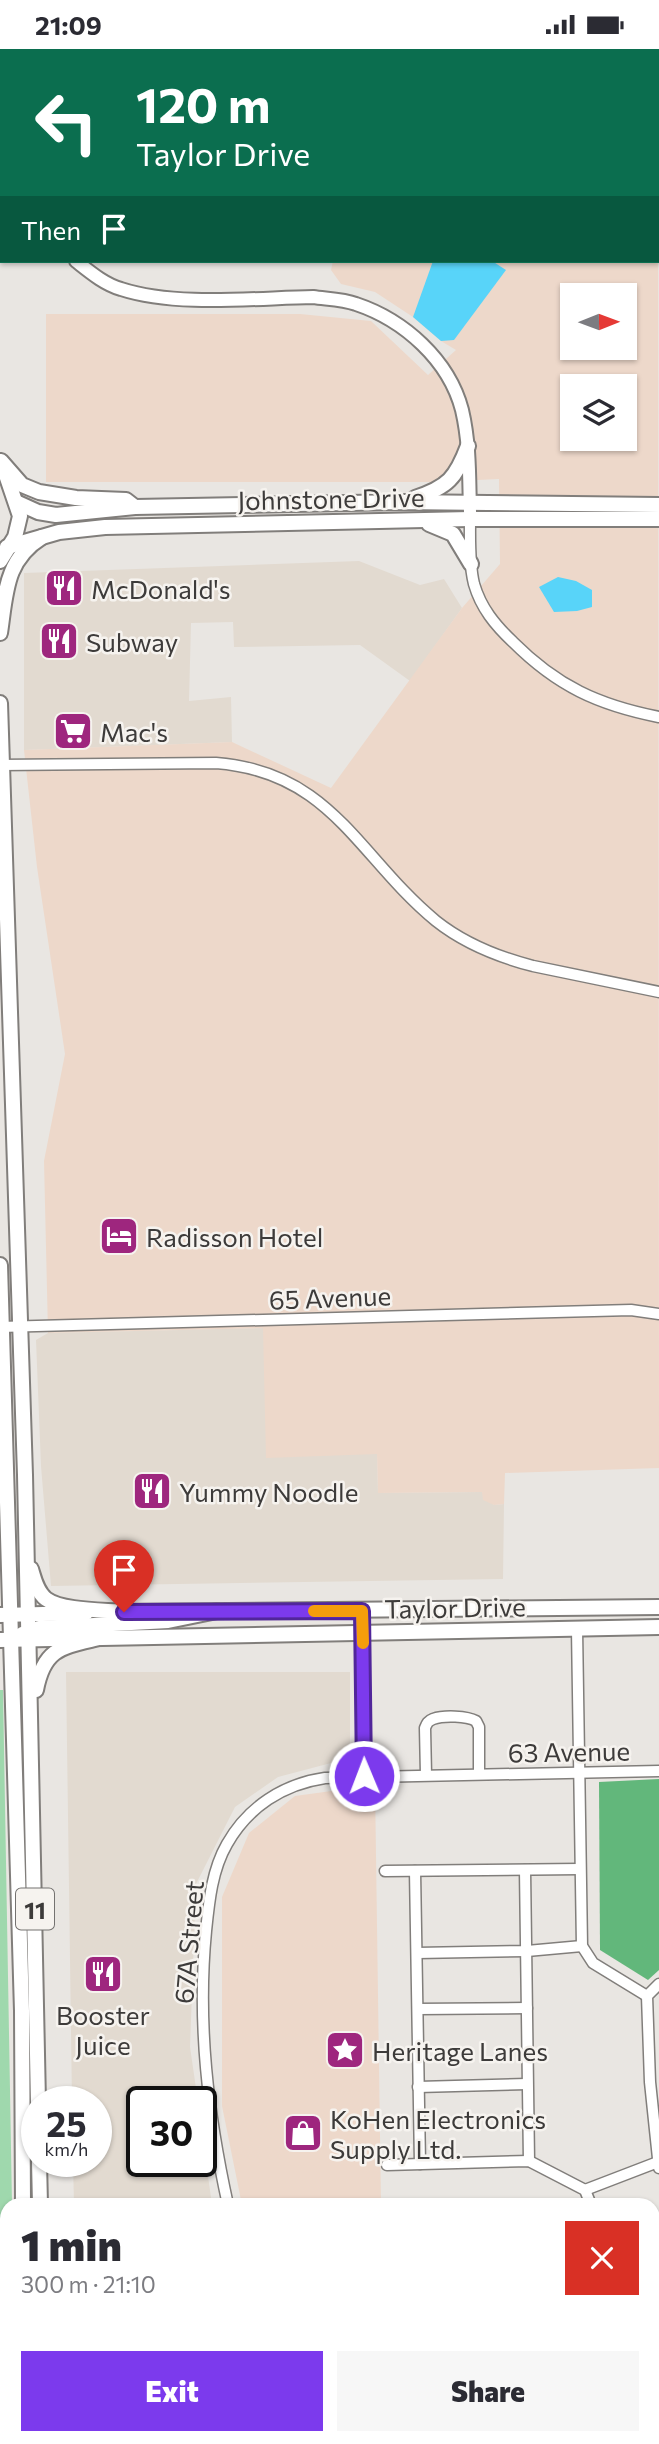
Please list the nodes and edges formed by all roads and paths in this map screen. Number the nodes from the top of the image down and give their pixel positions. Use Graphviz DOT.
graph roads {
  1 [pos="78,263"];
  2 [pos="468,446"];
  3 [pos="1,459"];
  4 [pos="0,494"];
  5 [pos="469,501"];
  6 [pos="16,502"];
  7 [pos="402,502"];
  8 [pos="659,505"];
  9 [pos="135,507"];
  10 [pos="470,519"];
  11 [pos="659,519"];
  12 [pos="414,520"];
  13 [pos="41,537"];
  14 [pos="4,548"];
  15 [pos="0,561"];
  16 [pos="471,564"];
  17 [pos="0,633"];
  18 [pos="0,703"];
  19 [pos="659,717"];
  20 [pos="1,765"];
  21 [pos="659,992"];
  22 [pos="0,1265"];
  23 [pos="659,1314"];
  24 [pos="20,1326"];
  25 [pos="1,1327"];
  26 [pos="8,1530"];
  27 [pos="26,1552"];
  28 [pos="0,1585"];
  29 [pos="659,1607"];
  30 [pos="217,1611"];
  31 [pos="362,1611"];
  32 [pos="124,1612"];
  33 [pos="28,1614"];
  34 [pos="5,1615"];
  35 [pos="659,1627"];
  36 [pos="577,1629"];
  37 [pos="363,1633"];
  38 [pos="29,1635"];
  39 [pos="99,1638"];
  40 [pos="6,1640"];
  41 [pos="0,1655"];
  42 [pos="13,1673"];
  43 [pos="32,1716"];
  44 [pos="659,1771"];
  45 [pos="579,1772"];
  46 [pos="479,1774"];
  47 [pos="426,1775"];
  48 [pos="364,1776"];
  49 [pos="580,1869"];
  50 [pos="526,1870"];
  51 [pos="385,1871"];
  52 [pos="415,1871"];
  53 [pos="582,1947"];
  54 [pos="527,1951"];
  55 [pos="417,1953"];
  56 [pos="659,1985"];
  57 [pos="647,1996"];
  58 [pos="527,2008"];
  59 [pos="418,2009"];
  60 [pos="655,2083"];
  61 [pos="527,2084"];
  62 [pos="38,2086"];
  63 [pos="418,2087"];
  64 [pos="529,2161"];
  65 [pos="420,2164"];
  66 [pos="387,2165"];
  67 [pos="658,2165"];
  68 [pos="40,2177"];
  69 [pos="585,2190"];
  70 [pos="23,2198"];
  71 [pos="40,2198"];
  72 [pos="227,2198"];
  73 [pos="588,2198"];
  1 -- 2 [label="street"];
  2 -- 5 [label="street"];
  2 -- 7 [label="main road"];
  3 -- 6 [label="main road"];
  3 -- 9 [label="main road"];
  4 -- 6 [label="main road, Johnstone Drive"];
  5 -- 7 [label="main road, Johnstone Drive"];
  5 -- 8 [label="main road, Johnstone Drive"];
  5 -- 10 [label="street"];
  6 -- 9 [label="main road, Johnstone Drive"];
  6 -- 14 [label="main road"];
  7 -- 9 [label="main road, Johnstone Drive"];
  10 -- 11 [label="main road, Johnstone Drive"];
  10 -- 12 [label="main road, Johnstone Drive"];
  10 -- 16 [label="street"];
  12 -- 13 [label="main road, Johnstone Drive"];
  12 -- 16 [label="main road"];
  13 -- 14 [label="main road, Johnstone Drive"];
  13 -- 17 [label="main road"];
  14 -- 15 [label="main road"];
  16 -- 19 [label="street"];
  18 -- 20 [label="main road, 11"];
  20 -- 21 [label="street"];
  20 -- 24 [label="main road, 11"];
  22 -- 25 [label="main road, 11"];
  23 -- 24 [label="street, 65 Avenue"];
  24 -- 25 [label="street, 65 Avenue"];
  24 -- 27 [label="main road, 11"];
  25 -- 26 [label="main road, 11"];
  26 -- 28 [label="main road"];
  26 -- 34 [label="main road, 11"];
  27 -- 32 [label="main road"];
  27 -- 33 [label="main road, 11"];
  29 -- 31 [label="main road, Taylor Drive"];
  30 -- 31 [label="main road, Taylor Drive"];
  30 -- 32 [label="main road, Taylor Drive"];
  30 -- 38 [label="main road"];
  31 -- 37 [label="street"];
  32 -- 33 [label="main road, Taylor Drive"];
  33 -- 34 [label="main road, Taylor Drive"];
  33 -- 38 [label="main road, 11"];
  34 -- 40 [label="main road, 11"];
  35 -- 36 [label="main road, Taylor Drive"];
  36 -- 37 [label="main road, Taylor Drive"];
  36 -- 45 [label="street"];
  37 -- 39 [label="main road, Taylor Drive"];
  37 -- 48 [label="street"];
  38 -- 39 [label="main road, Taylor Drive"];
  38 -- 40 [label="main road"];
  38 -- 43 [label="main road, 11"];
  39 -- 43 [label="main road"];
  40 -- 42 [label="main road, 11"];
  41 -- 42 [label="main road"];
  42 -- 70 [label="main road, 11"];
  43 -- 62 [label="main road, 11"];
  44 -- 45 [label="street, 63 Avenue"];
  45 -- 46 [label="street, 63 Avenue"];
  45 -- 49 [label="street"];
  46 -- 47 [label="street, 63 Avenue"];
  46 -- 47 [label="street, 63 Avenue"];
  47 -- 48 [label="street, 63 Avenue"];
  48 -- 72 [label="street, 67A Street"];
  49 -- 50 [label="street"];
  49 -- 53 [label="street"];
  50 -- 52 [label="street"];
  50 -- 54 [label="street"];
  51 -- 52 [label="street"];
  52 -- 55 [label="street"];
  53 -- 54 [label="street"];
  53 -- 57 [label="street"];
  54 -- 55 [label="street"];
  54 -- 58 [label="street"];
  55 -- 59 [label="street"];
  56 -- 57 [label="street"];
  57 -- 60 [label="street"];
  58 -- 59 [label="street"];
  58 -- 61 [label="street"];
  59 -- 63 [label="street"];
  60 -- 67 [label="street"];
  61 -- 63 [label="street"];
  61 -- 64 [label="street"];
  63 -- 65 [label="street"];
  64 -- 65 [label="street"];
  64 -- 69 [label="street"];
  65 -- 66 [label="street"];
  67 -- 69 [label="street"];
  68 -- 71 [label="main road"];
  69 -- 73 [label="street"];
}
